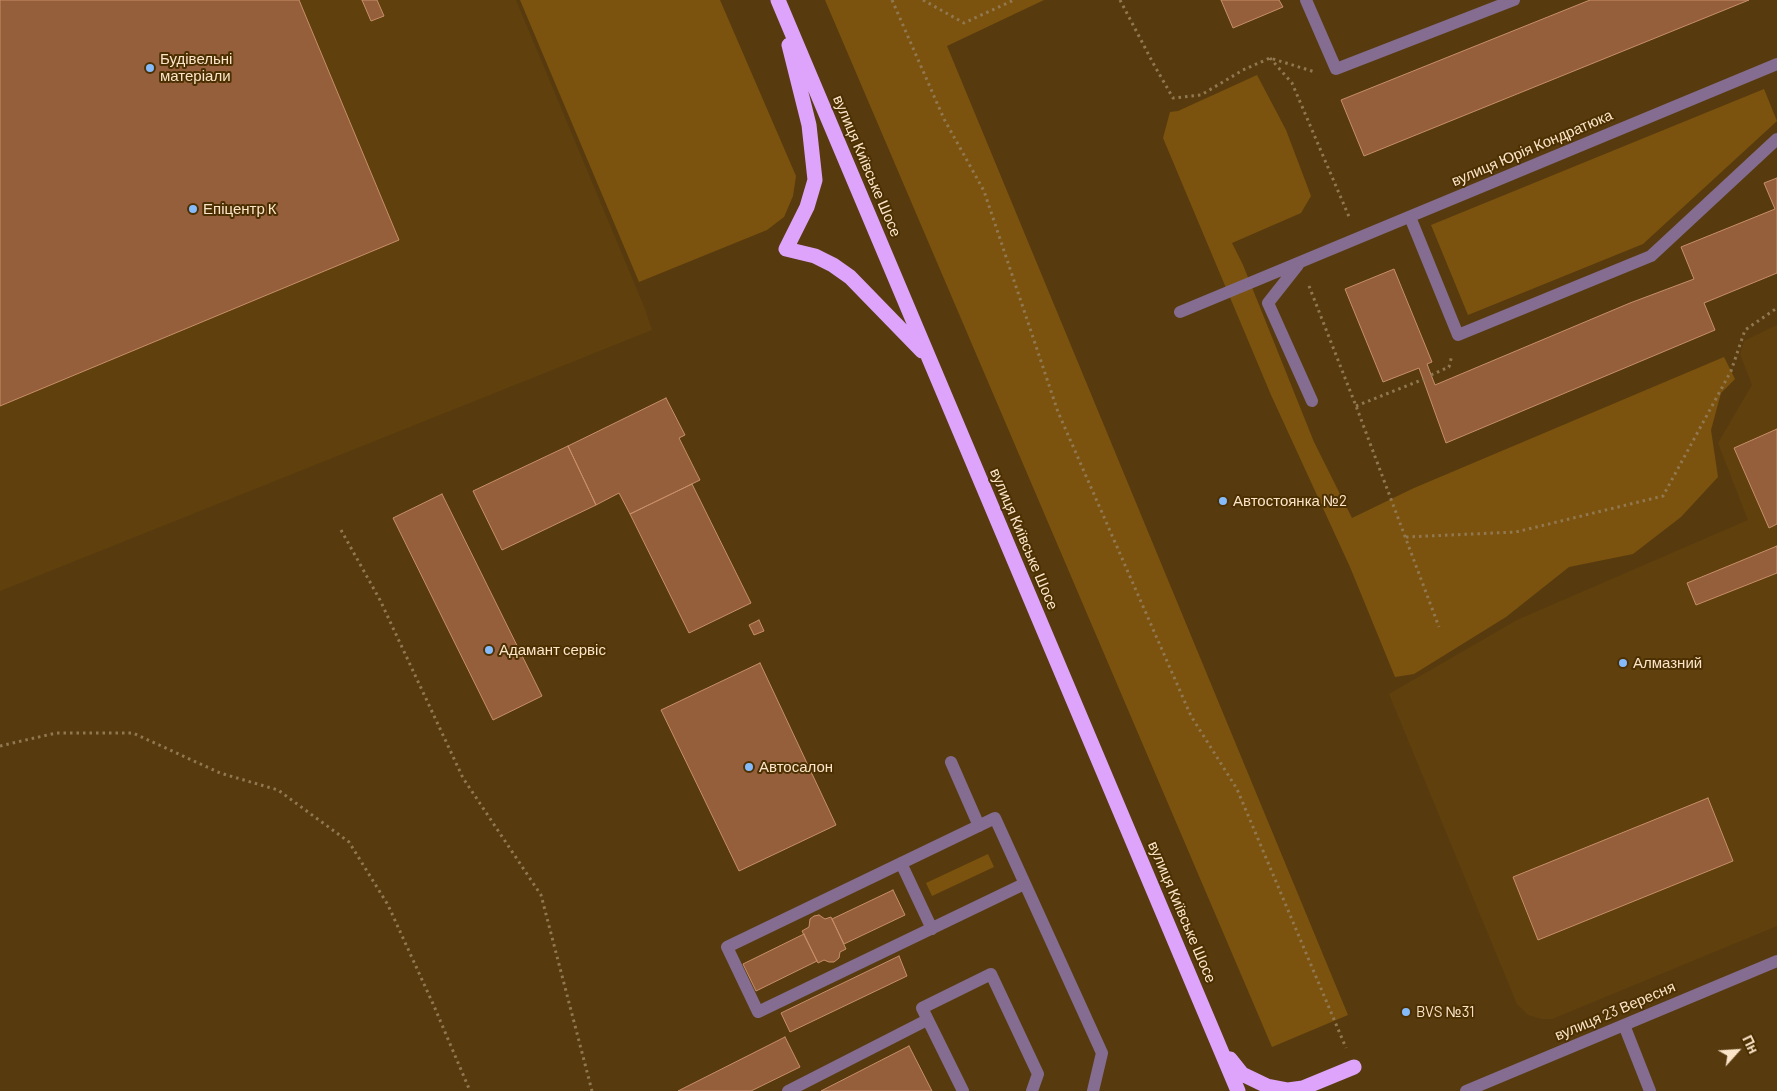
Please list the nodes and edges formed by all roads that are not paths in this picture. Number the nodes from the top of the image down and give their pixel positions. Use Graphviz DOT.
graph roads {
  1 [pos="778,0"];
  2 [pos="1306,0"];
  3 [pos="1514,0"];
  4 [pos="1777,64"];
  5 [pos="1777,140"];
  6 [pos="1410,217"];
  7 [pos="1300,263"];
  8 [pos="1180,312"];
  9 [pos="929,357"];
  10 [pos="1312,401"];
  11 [pos="951,762"];
  12 [pos="979,826"];
  13 [pos="901,863"];
  14 [pos="1024,884"];
  15 [pos="932,929"];
  16 [pos="1777,961"];
  17 [pos="927,1020"];
  18 [pos="1624,1025"];
  19 [pos="1217,1042"];
  20 [pos="1354,1067"];
  21 [pos="788,1091"];
  22 [pos="963,1091"];
  23 [pos="1032,1091"];
  24 [pos="1093,1091"];
  25 [pos="1238,1091"];
  26 [pos="1466,1091"];
  27 [pos="1650,1091"];
  1 -- 9 [label="highway, вулиця Київське Шосе"];
  1 -- 9 [label="highway"];
  2 -- 3 [label="street"];
  4 -- 6 [label="street, вулиця Юрія Кондратюка"];
  5 -- 6 [label="street"];
  6 -- 7 [label="street, вулиця Юрія Кондратюка"];
  7 -- 8 [label="street, вулиця Юрія Кондратюка"];
  7 -- 10 [label="street"];
  9 -- 19 [label="highway, вулиця Київське Шосе"];
  11 -- 12 [label="street"];
  12 -- 13 [label="street"];
  12 -- 14 [label="street"];
  13 -- 15 [label="street"];
  13 -- 15 [label="street"];
  14 -- 15 [label="street"];
  14 -- 24 [label="street"];
  16 -- 18 [label="street, вулиця 23 Вересня"];
  17 -- 21 [label="street"];
  17 -- 22 [label="street"];
  17 -- 23 [label="street"];
  18 -- 26 [label="street, вулиця 23 Вересня"];
  18 -- 27 [label="street"];
  19 -- 20 [label="highway"];
  19 -- 25 [label="highway, вулиця Київське Шосе"];
}
